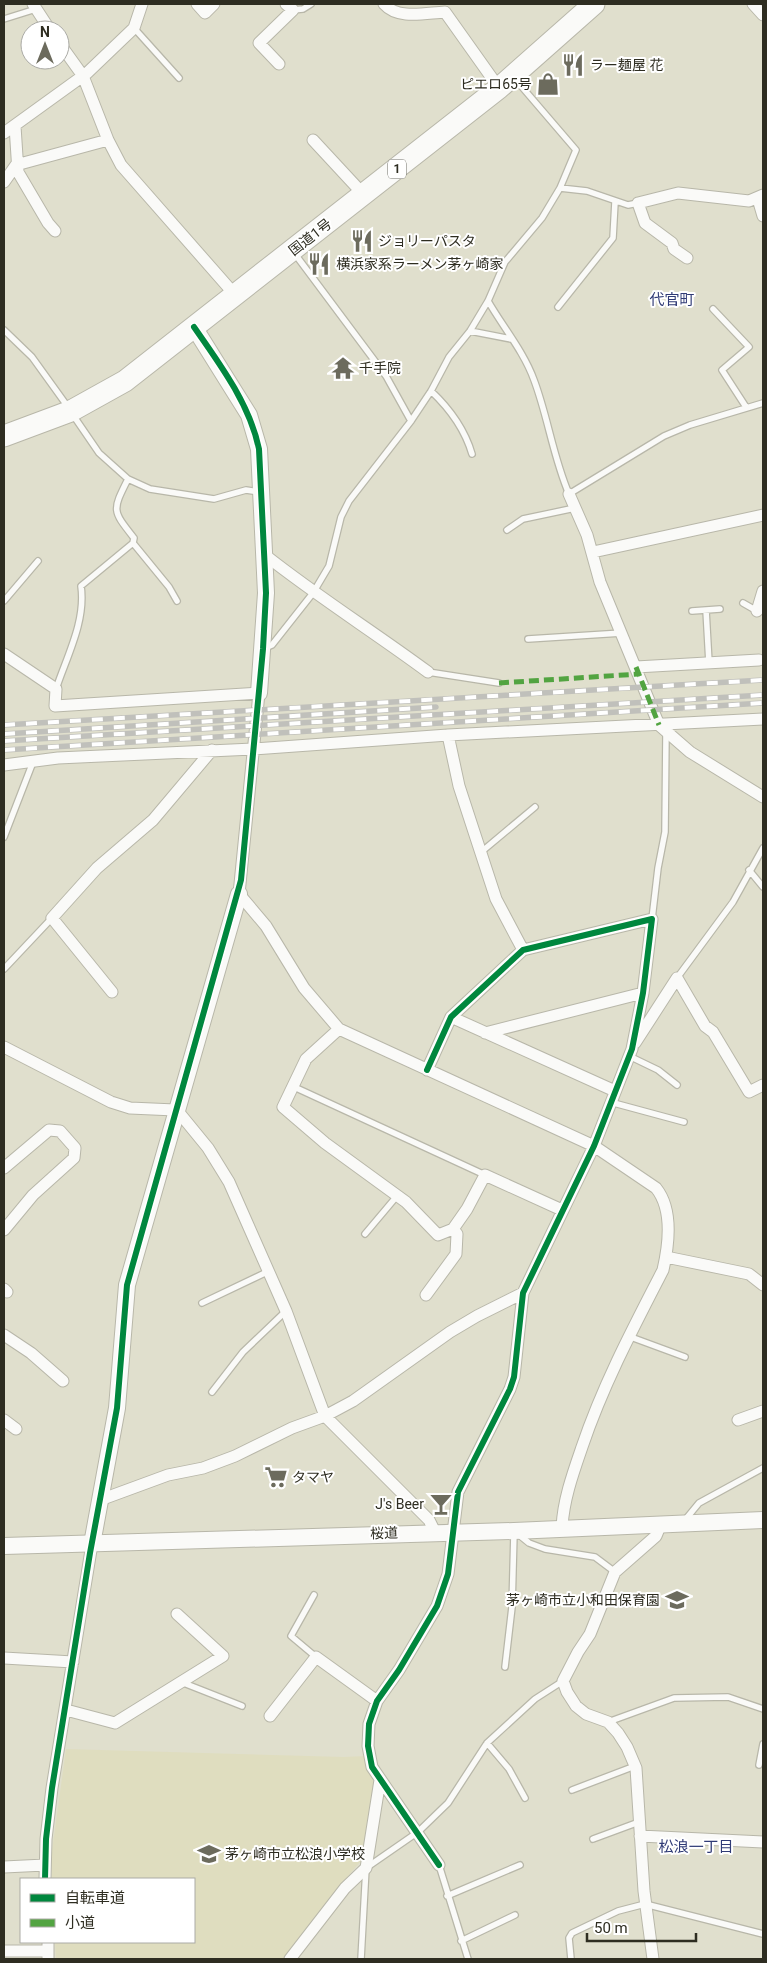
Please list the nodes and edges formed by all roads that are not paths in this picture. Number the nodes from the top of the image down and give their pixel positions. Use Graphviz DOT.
graph roads {
  1 [pos="142,4"];
  2 [pos="197,4"];
  3 [pos="214,4"];
  4 [pos="311,4"];
  5 [pos="384,4"];
  6 [pos="594,4"];
  7 [pos="753,4"];
  8 [pos="34,6"];
  9 [pos="290,7"];
  10 [pos="763,16"];
  11 [pos="4,19"];
  12 [pos="43,20"];
  13 [pos="134,28"];
  14 [pos="70,58"];
  15 [pos="279,64"];
  16 [pos="83,76"];
  17 [pos="179,78"];
  18 [pos="506,82"];
  19 [pos="16,126"];
  20 [pos="4,133"];
  21 [pos="108,140"];
  22 [pos="313,140"];
  23 [pos="16,165"];
  24 [pos="4,182"];
  25 [pos="560,188"];
  26 [pos="364,194"];
  27 [pos="761,197"];
  28 [pos="615,202"];
  29 [pos="638,203"];
  30 [pos="763,216"];
  31 [pos="55,230"];
  32 [pos="293,250"];
  33 [pos="686,258"];
  34 [pos="236,296"];
  35 [pos="488,301"];
  36 [pos="558,307"];
  37 [pos="713,309"];
  38 [pos="194,327"];
  39 [pos="4,330"];
  40 [pos="470,331"];
  41 [pos="511,339"];
  42 [pos="431,391"];
  43 [pos="763,403"];
  44 [pos="746,407"];
  45 [pos="70,411"];
  46 [pos="411,421"];
  47 [pos="4,436"];
  48 [pos="472,454"];
  49 [pos="128,479"];
  50 [pos="262,492"];
  51 [pos="569,494"];
  52 [pos="577,508"];
  53 [pos="763,515"];
  54 [pos="507,530"];
  55 [pos="133,543"];
  56 [pos="593,552"];
  57 [pos="265,555"];
  58 [pos="38,561"];
  59 [pos="763,591"];
  60 [pos="313,593"];
  61 [pos="4,601"];
  62 [pos="177,601"];
  63 [pos="743,603"];
  64 [pos="720,609"];
  65 [pos="706,610"];
  66 [pos="692,611"];
  67 [pos="760,611"];
  68 [pos="622,633"];
  69 [pos="528,639"];
  70 [pos="263,649"];
  71 [pos="4,654"];
  72 [pos="759,660"];
  73 [pos="709,663"];
  74 [pos="636,667"];
  75 [pos="428,672"];
  76 [pos="499,683"];
  77 [pos="56,689"];
  78 [pos="259,693"];
  79 [pos="763,719"];
  80 [pos="663,729"];
  81 [pos="448,735"];
  82 [pos="253,749"];
  83 [pos="212,750"];
  84 [pos="33,762"];
  85 [pos="4,765"];
  86 [pos="763,797"];
  87 [pos="535,807"];
  88 [pos="4,837"];
  89 [pos="763,848"];
  90 [pos="480,853"];
  91 [pos="749,870"];
  92 [pos="763,887"];
  93 [pos="238,894"];
  94 [pos="52,918"];
  95 [pos="652,919"];
  96 [pos="524,950"];
  97 [pos="4,969"];
  98 [pos="677,978"];
  99 [pos="112,992"];
  100 [pos="643,993"];
  101 [pos="451,1017"];
  102 [pos="339,1029"];
  103 [pos="485,1033"];
  104 [pos="4,1047"];
  105 [pos="630,1052"];
  106 [pos="427,1070"];
  107 [pos="677,1085"];
  108 [pos="763,1085"];
  109 [pos="292,1086"];
  110 [pos="613,1097"];
  111 [pos="175,1110"];
  112 [pos="684,1122"];
  113 [pos="594,1146"];
  114 [pos="4,1168"];
  115 [pos="485,1176"];
  116 [pos="397,1196"];
  117 [pos="562,1210"];
  118 [pos="8,1216"];
  119 [pos="452,1229"];
  120 [pos="4,1230"];
  121 [pos="365,1234"];
  122 [pos="666,1257"];
  123 [pos="267,1272"];
  124 [pos="763,1285"];
  125 [pos="523,1293"];
  126 [pos="426,1295"];
  127 [pos="202,1303"];
  128 [pos="286,1311"];
  129 [pos="4,1335"];
  130 [pos="628,1336"];
  131 [pos="685,1357"];
  132 [pos="63,1381"];
  133 [pos="212,1392"];
  134 [pos="763,1411"];
  135 [pos="324,1416"];
  136 [pos="4,1420"];
  137 [pos="738,1420"];
  138 [pos="16,1429"];
  139 [pos="763,1468"];
  140 [pos="100,1500"];
  141 [pos="763,1520"];
  142 [pos="683,1523"];
  143 [pos="661,1524"];
  144 [pos="562,1528"];
  145 [pos="454,1531"];
  146 [pos="514,1531"];
  147 [pos="435,1532"];
  148 [pos="92,1544"];
  149 [pos="4,1546"];
  150 [pos="615,1572"];
  151 [pos="314,1595"];
  152 [pos="177,1614"];
  153 [pos="316,1657"];
  154 [pos="4,1658"];
  155 [pos="73,1662"];
  156 [pos="505,1667"];
  157 [pos="563,1681"];
  158 [pos="181,1682"];
  159 [pos="377,1701"];
  160 [pos="242,1706"];
  161 [pos="763,1709"];
  162 [pos="66,1710"];
  163 [pos="270,1716"];
  164 [pos="608,1722"];
  165 [pos="487,1743"];
  166 [pos="763,1744"];
  167 [pos="760,1765"];
  168 [pos="635,1766"];
  169 [pos="380,1780"];
  170 [pos="572,1790"];
  171 [pos="525,1798"];
  172 [pos="639,1822"];
  173 [pos="418,1832"];
  174 [pos="640,1836"];
  175 [pos="593,1839"];
  176 [pos="763,1842"];
  177 [pos="45,1865"];
  178 [pos="440,1865"];
  179 [pos="520,1865"];
  180 [pos="4,1867"];
  181 [pos="366,1868"];
  182 [pos="46,1878"];
  183 [pos="447,1896"];
  184 [pos="645,1904"];
  185 [pos="515,1915"];
  186 [pos="763,1934"];
  187 [pos="461,1941"];
  188 [pos="4,1951"];
  189 [pos="48,1951"];
  190 [pos="290,1959"];
  191 [pos="361,1959"];
  192 [pos="468,1959"];
  193 [pos="570,1959"];
  194 [pos="652,1959"];
  1 -- 13 [label="street"];
  2 -- 3 [label="street"];
  4 -- 9 [label="lane"];
  5 -- 18 [label="street"];
  6 -- 18 [label="highway, 国道1号 / 1"];
  7 -- 10 [label="street"];
  8 -- 11 [label="lane"];
  8 -- 12 [label="street"];
  9 -- 15 [label="street"];
  13 -- 16 [label="street"];
  13 -- 17 [label="lane"];
  14 -- 16 [label="street"];
  16 -- 19 [label="street"];
  16 -- 21 [label="street"];
  18 -- 25 [label="lane"];
  18 -- 26 [label="highway, 国道1号 / 1"];
  19 -- 20 [label="street"];
  19 -- 23 [label="street"];
  21 -- 23 [label="street"];
  21 -- 34 [label="street"];
  22 -- 26 [label="street"];
  23 -- 24 [label="street"];
  23 -- 31 [label="street"];
  25 -- 28 [label="lane"];
  25 -- 35 [label="lane"];
  26 -- 32 [label="highway, 国道1号 / 1"];
  27 -- 29 [label="street"];
  27 -- 30 [label="street"];
  28 -- 29 [label="lane"];
  28 -- 36 [label="lane"];
  29 -- 33 [label="street"];
  32 -- 34 [label="highway, 国道1号 / 1"];
  32 -- 46 [label="lane"];
  34 -- 38 [label="highway, 国道1号 / 1"];
  35 -- 40 [label="lane"];
  35 -- 41 [label="lane"];
  37 -- 44 [label="lane"];
  38 -- 45 [label="highway, 国道1号 / 1"];
  38 -- 50 [label="street"];
  39 -- 45 [label="lane"];
  40 -- 41 [label="lane"];
  40 -- 42 [label="lane"];
  41 -- 51 [label="lane"];
  42 -- 46 [label="lane"];
  42 -- 48 [label="lane"];
  43 -- 44 [label="lane"];
  44 -- 51 [label="lane"];
  45 -- 47 [label="highway, 国道1号 / 1"];
  45 -- 49 [label="lane"];
  46 -- 60 [label="lane"];
  49 -- 50 [label="lane"];
  49 -- 55 [label="lane"];
  50 -- 57 [label="street"];
  51 -- 52 [label="street"];
  52 -- 54 [label="lane"];
  52 -- 56 [label="street"];
  53 -- 56 [label="street"];
  55 -- 62 [label="lane"];
  55 -- 77 [label="lane"];
  56 -- 68 [label="street"];
  57 -- 60 [label="street"];
  57 -- 70 [label="street"];
  58 -- 61 [label="lane"];
  59 -- 67 [label="street"];
  60 -- 70 [label="lane"];
  60 -- 75 [label="street"];
  63 -- 67 [label="lane"];
  64 -- 65 [label="lane"];
  65 -- 66 [label="lane"];
  65 -- 73 [label="lane"];
  68 -- 69 [label="lane"];
  68 -- 74 [label="street"];
  70 -- 78 [label="street"];
  71 -- 77 [label="street"];
  72 -- 73 [label="street"];
  73 -- 74 [label="street"];
  74 -- 80 [label="street"];
  75 -- 76 [label="lane"];
  77 -- 78 [label="street"];
  78 -- 82 [label="street"];
  79 -- 80 [label="street"];
  80 -- 81 [label="street"];
  80 -- 86 [label="street"];
  80 -- 95 [label="lane"];
  81 -- 82 [label="street"];
  81 -- 90 [label="street"];
  82 -- 83 [label="street"];
  82 -- 93 [label="street"];
  83 -- 84 [label="street"];
  83 -- 94 [label="street"];
  84 -- 85 [label="street"];
  84 -- 88 [label="lane"];
  87 -- 90 [label="lane"];
  89 -- 91 [label="lane"];
  90 -- 96 [label="street"];
  91 -- 92 [label="lane"];
  91 -- 98 [label="lane"];
  93 -- 102 [label="street"];
  93 -- 111 [label="street"];
  94 -- 97 [label="lane"];
  94 -- 99 [label="street"];
  95 -- 96 [label="street"];
  95 -- 100 [label="street"];
  96 -- 101 [label="street"];
  98 -- 105 [label="street"];
  98 -- 108 [label="street"];
  100 -- 103 [label="street"];
  100 -- 105 [label="street"];
  101 -- 103 [label="street"];
  101 -- 106 [label="street"];
  102 -- 106 [label="street"];
  102 -- 109 [label="street"];
  103 -- 110 [label="street"];
  104 -- 111 [label="street"];
  105 -- 107 [label="lane"];
  105 -- 110 [label="street"];
  106 -- 113 [label="street"];
  109 -- 115 [label="lane"];
  109 -- 116 [label="street"];
  110 -- 112 [label="lane"];
  110 -- 113 [label="street"];
  111 -- 123 [label="street"];
  111 -- 140 [label="street"];
  113 -- 117 [label="street"];
  113 -- 122 [label="street"];
  114 -- 118 [label="street"];
  115 -- 117 [label="street"];
  115 -- 119 [label="street"];
  116 -- 119 [label="street"];
  116 -- 121 [label="lane"];
  117 -- 125 [label="street"];
  118 -- 120 [label="street"];
  119 -- 126 [label="street"];
  122 -- 124 [label="street"];
  122 -- 130 [label="street"];
  123 -- 127 [label="lane"];
  123 -- 128 [label="street"];
  125 -- 135 [label="street"];
  125 -- 145 [label="street"];
  128 -- 133 [label="lane"];
  128 -- 135 [label="street"];
  129 -- 132 [label="street"];
  130 -- 131 [label="lane"];
  130 -- 144 [label="street"];
  134 -- 137 [label="street"];
  135 -- 140 [label="street"];
  135 -- 147 [label="street"];
  136 -- 138 [label="street"];
  139 -- 142 [label="lane"];
  140 -- 148 [label="street"];
  141 -- 142 [label="street, 桜道"];
  142 -- 143 [label="street, 桜道"];
  143 -- 144 [label="street, 桜道"];
  143 -- 150 [label="street"];
  144 -- 146 [label="street, 桜道"];
  145 -- 146 [label="street, 桜道"];
  145 -- 147 [label="street, 桜道"];
  145 -- 159 [label="street"];
  146 -- 150 [label="lane"];
  146 -- 156 [label="lane"];
  147 -- 148 [label="street, 桜道"];
  148 -- 149 [label="street, 桜道"];
  148 -- 155 [label="street"];
  150 -- 157 [label="street"];
  151 -- 153 [label="lane"];
  152 -- 158 [label="street"];
  153 -- 159 [label="street"];
  153 -- 163 [label="street"];
  154 -- 155 [label="street"];
  155 -- 162 [label="street"];
  157 -- 164 [label="street"];
  157 -- 165 [label="lane"];
  158 -- 160 [label="lane"];
  158 -- 162 [label="street"];
  159 -- 169 [label="street"];
  161 -- 164 [label="lane"];
  162 -- 177 [label="street"];
  164 -- 168 [label="street"];
  165 -- 171 [label="lane"];
  165 -- 173 [label="lane"];
  166 -- 167 [label="lane"];
  168 -- 170 [label="lane"];
  168 -- 172 [label="street"];
  169 -- 173 [label="street"];
  169 -- 181 [label="street"];
  172 -- 174 [label="street"];
  172 -- 175 [label="lane"];
  173 -- 178 [label="street"];
  173 -- 181 [label="lane"];
  174 -- 176 [label="street"];
  174 -- 184 [label="street"];
  177 -- 180 [label="street"];
  177 -- 182 [label="street"];
  178 -- 183 [label="lane"];
  179 -- 183 [label="lane"];
  181 -- 190 [label="street"];
  181 -- 191 [label="lane"];
  183 -- 187 [label="lane"];
  184 -- 186 [label="lane"];
  184 -- 193 [label="lane"];
  184 -- 194 [label="street"];
  185 -- 187 [label="lane"];
  187 -- 192 [label="lane"];
  188 -- 189 [label="street"];
}
